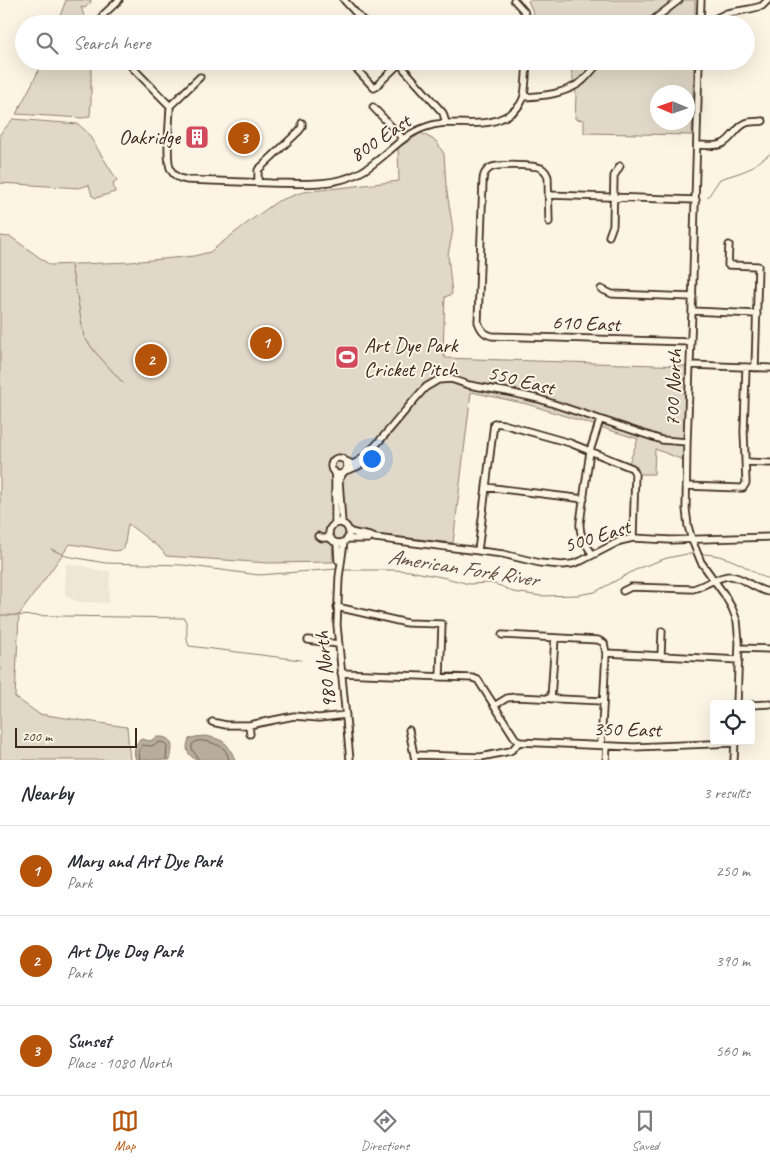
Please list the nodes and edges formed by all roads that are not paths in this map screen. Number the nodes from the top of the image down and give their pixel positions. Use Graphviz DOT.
graph roads {
  1 [pos="119,0"];
  2 [pos="344,0"];
  3 [pos="514,0"];
  4 [pos="679,0"];
  5 [pos="701,0"];
  6 [pos="768,0"];
  7 [pos="103,15"];
  8 [pos="358,15"];
  9 [pos="526,15"];
  10 [pos="660,15"];
  11 [pos="700,15"];
  12 [pos="723,15"];
  13 [pos="135,70"];
  14 [pos="357,70"];
  15 [pos="392,70"];
  16 [pos="405,70"];
  17 [pos="526,70"];
  18 [pos="592,70"];
  19 [pos="699,70"];
  20 [pos="200,77"];
  21 [pos="524,97"];
  22 [pos="170,106"];
  23 [pos="373,107"];
  24 [pos="763,121"];
  25 [pos="302,123"];
  26 [pos="446,123"];
  27 [pos="403,139"];
  28 [pos="697,145"];
  29 [pos="620,166"];
  30 [pos="258,182"];
  31 [pos="548,195"];
  32 [pos="614,197"];
  33 [pos="696,200"];
  34 [pos="549,222"];
  35 [pos="608,236"];
  36 [pos="729,245"];
  37 [pos="602,289"];
  38 [pos="693,297"];
  39 [pos="692,311"];
  40 [pos="757,314"];
  41 [pos="691,342"];
  42 [pos="690,365"];
  43 [pos="746,367"];
  44 [pos="755,368"];
  45 [pos="770,368"];
  46 [pos="600,420"];
  47 [pos="687,442"];
  48 [pos="372,449"];
  49 [pos="590,451"];
  50 [pos="346,461"];
  51 [pos="746,462"];
  52 [pos="770,463"];
  53 [pos="334,471"];
  54 [pos="344,472"];
  55 [pos="686,486"];
  56 [pos="486,487"];
  57 [pos="584,499"];
  58 [pos="339,524"];
  59 [pos="329,531"];
  60 [pos="349,531"];
  61 [pos="770,537"];
  62 [pos="331,538"];
  63 [pos="375,538"];
  64 [pos="633,538"];
  65 [pos="346,540"];
  66 [pos="692,540"];
  67 [pos="337,542"];
  68 [pos="478,551"];
  69 [pos="593,555"];
  70 [pos="340,562"];
  71 [pos="713,581"];
  72 [pos="623,591"];
  73 [pos="770,592"];
  74 [pos="337,607"];
  75 [pos="662,631"];
  76 [pos="502,635"];
  77 [pos="555,638"];
  78 [pos="308,640"];
  79 [pos="338,644"];
  80 [pos="739,648"];
  81 [pos="770,649"];
  82 [pos="606,653"];
  83 [pos="661,656"];
  84 [pos="739,660"];
  85 [pos="341,674"];
  86 [pos="440,676"];
  87 [pos="551,698"];
  88 [pos="737,700"];
  89 [pos="603,701"];
  90 [pos="770,704"];
  91 [pos="755,705"];
  92 [pos="494,706"];
  93 [pos="346,715"];
  94 [pos="212,722"];
  95 [pos="248,725"];
  96 [pos="409,730"];
  97 [pos="250,734"];
  98 [pos="519,742"];
  99 [pos="710,743"];
  100 [pos="604,745"];
  101 [pos="735,745"];
  102 [pos="415,757"];
  103 [pos="350,760"];
  104 [pos="606,760"];
  105 [pos="734,760"];
  1 -- 7 [label="street"];
  2 -- 8 [label="street"];
  3 -- 9 [label="street"];
  4 -- 10 [label="street"];
  5 -- 11 [label="street"];
  6 -- 12 [label="street"];
  13 -- 22 [label="street"];
  14 -- 15 [label="street"];
  16 -- 26 [label="street"];
  17 -- 21 [label="street"];
  18 -- 21 [label="street"];
  19 -- 28 [label="street, 700 North"];
  20 -- 22 [label="street"];
  21 -- 26 [label="street, 800 East"];
  22 -- 30 [label="street, 800 East"];
  23 -- 27 [label="street"];
  24 -- 28 [label="street"];
  25 -- 30 [label="street"];
  26 -- 27 [label="street, 800 East"];
  27 -- 30 [label="street, 800 East"];
  28 -- 33 [label="street, 700 North"];
  29 -- 32 [label="street"];
  31 -- 32 [label="street"];
  31 -- 34 [label="street"];
  31 -- 41 [label="street, 610 East"];
  32 -- 33 [label="street"];
  32 -- 35 [label="street"];
  33 -- 38 [label="street, 700 North"];
  36 -- 40 [label="street"];
  37 -- 38 [label="street"];
  38 -- 39 [label="street, 700 North"];
  39 -- 40 [label="street"];
  39 -- 41 [label="street, 700 North"];
  40 -- 44 [label="street"];
  41 -- 42 [label="street, 700 North"];
  42 -- 43 [label="street"];
  42 -- 47 [label="street, 700 North"];
  43 -- 44 [label="street"];
  43 -- 51 [label="street"];
  44 -- 45 [label="street"];
  46 -- 47 [label="street, 550 East"];
  46 -- 48 [label="street, 550 East"];
  46 -- 49 [label="street"];
  47 -- 55 [label="street, 700 North"];
  48 -- 50 [label="street, 550 East"];
  48 -- 54 [label="street, 550 East"];
  49 -- 56 [label="street"];
  49 -- 57 [label="street"];
  49 -- 64 [label="street"];
  50 -- 53 [label="street"];
  50 -- 54 [label="street"];
  51 -- 52 [label="street"];
  51 -- 55 [label="street"];
  53 -- 54 [label="street"];
  53 -- 58 [label="street"];
  54 -- 58 [label="street"];
  55 -- 66 [label="street, 700 North"];
  56 -- 57 [label="street"];
  56 -- 68 [label="street"];
  57 -- 69 [label="street"];
  58 -- 59 [label="street"];
  58 -- 60 [label="street"];
  59 -- 62 [label="street"];
  59 -- 62 [label="street"];
  60 -- 63 [label="street, 500 East"];
  60 -- 65 [label="street"];
  61 -- 66 [label="street, 500 East"];
  62 -- 67 [label="street"];
  63 -- 65 [label="street, 500 East"];
  63 -- 68 [label="street, 500 East"];
  64 -- 66 [label="street, 500 East"];
  64 -- 69 [label="street, 500 East"];
  65 -- 67 [label="street"];
  65 -- 70 [label="street, 980 North"];
  66 -- 71 [label="street, 700 North"];
  67 -- 70 [label="street, 980 North"];
  68 -- 69 [label="street, 500 East"];
  70 -- 74 [label="street, 980 North"];
  71 -- 72 [label="street"];
  71 -- 73 [label="street"];
  71 -- 80 [label="street, 700 North"];
  74 -- 79 [label="street, 980 North"];
  74 -- 86 [label="street"];
  75 -- 83 [label="street"];
  76 -- 77 [label="street"];
  77 -- 82 [label="street"];
  77 -- 87 [label="street"];
  78 -- 79 [label="street"];
  79 -- 85 [label="street, 980 North"];
  80 -- 81 [label="street"];
  80 -- 84 [label="street, 700 North"];
  82 -- 83 [label="street"];
  82 -- 89 [label="street"];
  83 -- 84 [label="street"];
  84 -- 88 [label="street, 700 North"];
  85 -- 86 [label="street"];
  85 -- 93 [label="street, 980 North"];
  86 -- 92 [label="street"];
  87 -- 89 [label="street"];
  87 -- 92 [label="street"];
  89 -- 100 [label="street"];
  90 -- 91 [label="street"];
  92 -- 98 [label="street"];
  93 -- 95 [label="street"];
  93 -- 103 [label="street, 980 North"];
  94 -- 95 [label="street"];
  95 -- 97 [label="street"];
  96 -- 102 [label="street"];
  98 -- 100 [label="street, 350 East"];
  98 -- 102 [label="street"];
  99 -- 100 [label="street, 350 East"];
  100 -- 104 [label="street"];
  101 -- 105 [label="street"];
}
